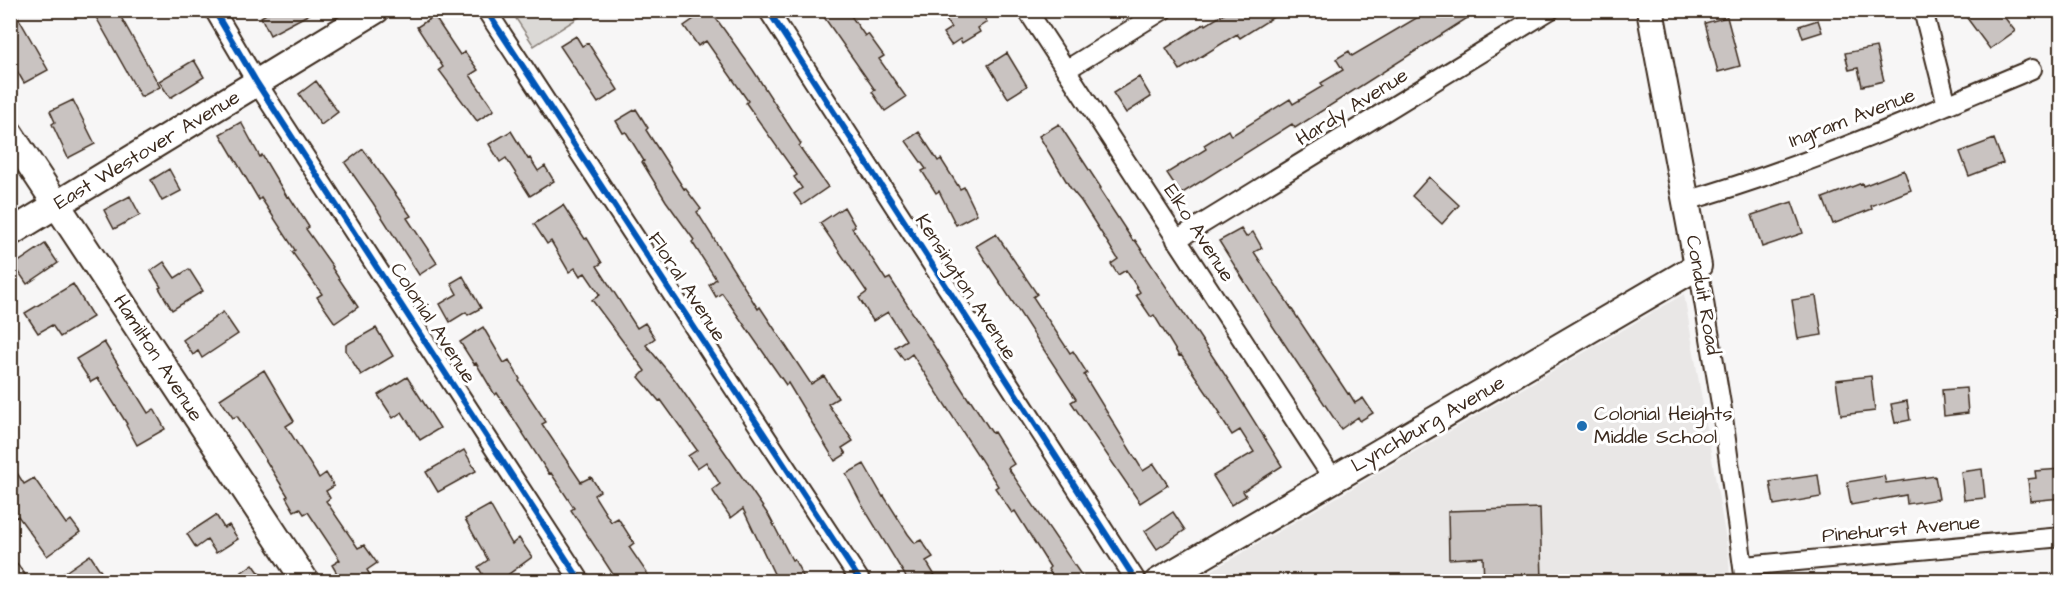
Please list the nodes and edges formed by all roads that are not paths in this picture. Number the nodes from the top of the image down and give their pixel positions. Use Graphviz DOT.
graph roads {
  1 [pos="214,10"];
  2 [pos="376,10"];
  3 [pos="486,10"];
  4 [pos="768,10"];
  5 [pos="1027,10"];
  6 [pos="1163,10"];
  7 [pos="1550,10"];
  8 [pos="1650,10"];
  9 [pos="1923,10"];
  10 [pos="2032,69"];
  11 [pos="1066,70"];
  12 [pos="257,83"];
  13 [pos="1947,105"];
  14 [pos="10,134"];
  15 [pos="1686,201"];
  16 [pos="57,205"];
  17 [pos="10,233"];
  18 [pos="1176,240"];
  19 [pos="1698,266"];
  20 [pos="1334,480"];
  21 [pos="2061,537"];
  22 [pos="10,571"];
  23 [pos="1745,574"];
  24 [pos="18,582"];
  25 [pos="306,582"];
  26 [pos="582,582"];
  27 [pos="861,582"];
  28 [pos="1137,582"];
  29 [pos="1158,582"];
  1 -- 12 [label="street, Colonial Avenue"];
  2 -- 12 [label="street, East Westover Avenue"];
  3 -- 27 [label="street, Floral Avenue"];
  4 -- 28 [label="street, Kensington Avenue"];
  5 -- 11 [label="street, Elko Avenue"];
  6 -- 11 [label="street"];
  7 -- 18 [label="street, Hardy Avenue"];
  8 -- 15 [label="street, Conduit Road"];
  9 -- 13 [label="street"];
  10 -- 13 [label="street, Ingram Avenue"];
  11 -- 18 [label="street, Elko Avenue"];
  12 -- 16 [label="street, East Westover Avenue"];
  12 -- 26 [label="street, Colonial Avenue"];
  13 -- 15 [label="street, Ingram Avenue"];
  14 -- 16 [label="street, Hamilton Avenue"];
  15 -- 19 [label="street, Conduit Road"];
  16 -- 17 [label="street, East Westover Avenue"];
  16 -- 25 [label="street, Hamilton Avenue"];
  18 -- 20 [label="street, Elko Avenue"];
  19 -- 20 [label="street, Lynchburg Avenue"];
  19 -- 23 [label="street, Conduit Road"];
  20 -- 29 [label="street, Lynchburg Avenue"];
  21 -- 23 [label="street, Pinehurst Avenue"];
  22 -- 24 [label="street"];
}
